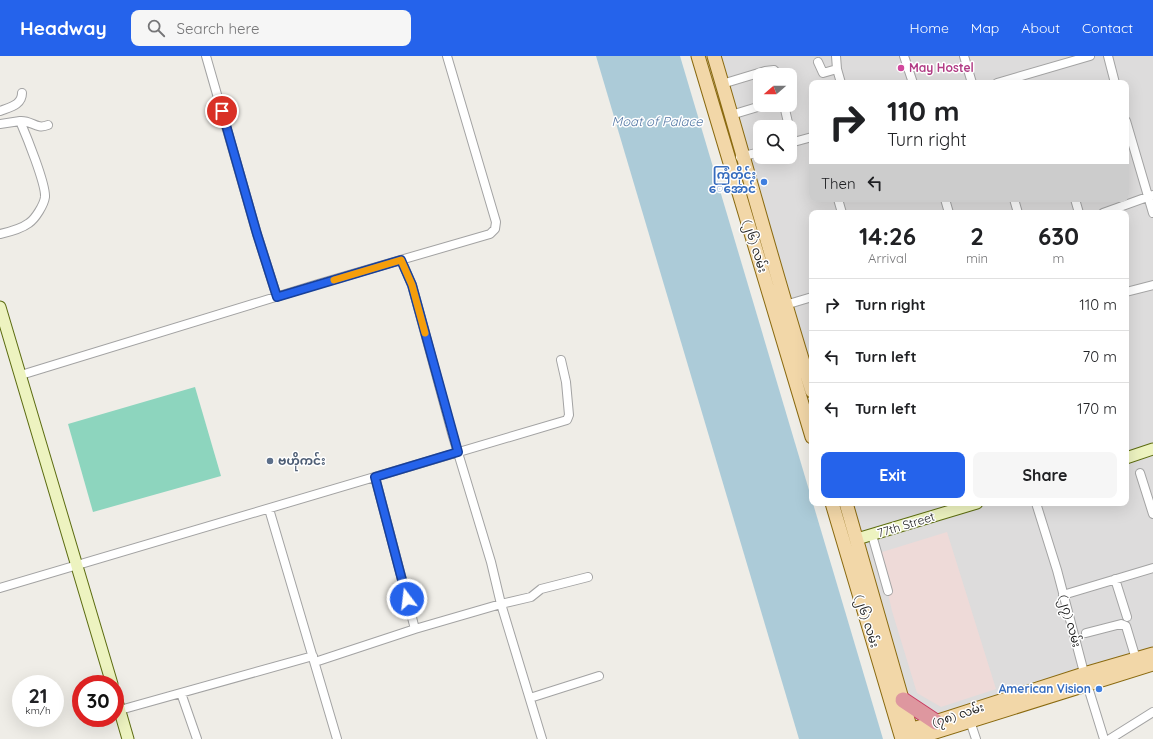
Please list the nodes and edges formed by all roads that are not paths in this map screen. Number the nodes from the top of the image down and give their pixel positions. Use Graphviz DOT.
graph roads {
  1 [pos="206,56"];
  2 [pos="448,56"];
  3 [pos="698,56"];
  4 [pos="714,56"];
  5 [pos="836,56"];
  6 [pos="904,56"];
  7 [pos="964,56"];
  8 [pos="1090,56"];
  9 [pos="1108,56"];
  10 [pos="818,62"];
  11 [pos="837,69"];
  12 [pos="753,75"];
  13 [pos="840,80"];
  14 [pos="911,80"];
  15 [pos="971,80"];
  16 [pos="1007,80"];
  17 [pos="1114,80"];
  18 [pos="722,84"];
  19 [pos="22,93"];
  20 [pos="753,108"];
  21 [pos="0,110"];
  22 [pos="732,115"];
  23 [pos="20,121"];
  24 [pos="0,124"];
  25 [pos="48,125"];
  26 [pos="1129,132"];
  27 [pos="809,138"];
  28 [pos="797,142"];
  29 [pos="753,154"];
  30 [pos="744,156"];
  31 [pos="729,159"];
  32 [pos="1151,196"];
  33 [pos="1111,210"];
  34 [pos="1153,213"];
  35 [pos="0,234"];
  36 [pos="401,260"];
  37 [pos="1153,285"];
  38 [pos="1129,291"];
  39 [pos="277,297"];
  40 [pos="809,298"];
  41 [pos="0,307"];
  42 [pos="779,307"];
  43 [pos="561,360"];
  44 [pos="21,375"];
  45 [pos="809,383"];
  46 [pos="809,425"];
  47 [pos="1153,449"];
  48 [pos="458,452"];
  49 [pos="1129,457"];
  50 [pos="1140,473"];
  51 [pos="375,477"];
  52 [pos="1153,491"];
  53 [pos="1148,498"];
  54 [pos="833,506"];
  55 [pos="847,506"];
  56 [pos="965,506"];
  57 [pos="1037,506"];
  58 [pos="269,509"];
  59 [pos="1153,514"];
  60 [pos="872,535"];
  61 [pos="857,539"];
  62 [pos="77,565"];
  63 [pos="1153,568"];
  64 [pos="588,577"];
  65 [pos="1115,580"];
  66 [pos="0,588"];
  67 [pos="888,591"];
  68 [pos="1064,594"];
  69 [pos="500,604"];
  70 [pos="1127,617"];
  71 [pos="415,630"];
  72 [pos="1086,633"];
  73 [pos="1153,654"];
  74 [pos="314,659"];
  75 [pos="1136,659"];
  76 [pos="1153,664"];
  77 [pos="109,675"];
  78 [pos="599,676"];
  79 [pos="1085,679"];
  80 [pos="181,693"];
  81 [pos="530,698"];
  82 [pos="903,700"];
  83 [pos="124,709"];
  84 [pos="1153,712"];
  85 [pos="970,721"];
  86 [pos="936,722"];
  87 [pos="124,724"];
  88 [pos="908,736"];
  89 [pos="128,739"];
  90 [pos="197,739"];
  91 [pos="337,739"];
  92 [pos="542,739"];
  93 [pos="976,739"];
  94 [pos="1104,739"];
  95 [pos="1110,739"];
  1 -- 39 [label="street"];
  2 -- 36 [label="street"];
  3 -- 31 [label="main road, (၂၆) လမ်း"];
  4 -- 18 [label="main road, (၂၆) လမ်း"];
  5 -- 11 [label="street"];
  6 -- 14 [label="street"];
  7 -- 15 [label="street"];
  8 -- 16 [label="street"];
  9 -- 17 [label="street"];
  10 -- 11 [label="street"];
  11 -- 13 [label="street"];
  12 -- 18 [label="street"];
  18 -- 22 [label="main road, (၂၆) လမ်း"];
  19 -- 21 [label="street"];
  20 -- 22 [label="street"];
  22 -- 30 [label="main road, (၂၆) လမ်း"];
  23 -- 24 [label="street"];
  23 -- 25 [label="street"];
  23 -- 35 [label="street"];
  26 -- 32 [label="street"];
  27 -- 28 [label="street"];
  29 -- 30 [label="street"];
  30 -- 31 [label="street"];
  30 -- 42 [label="main road, (၂၆) လမ်း"];
  31 -- 42 [label="main road, (၂၆) လမ်း"];
  32 -- 33 [label="street"];
  32 -- 34 [label="street"];
  36 -- 39 [label="street"];
  36 -- 48 [label="street"];
  37 -- 38 [label="street"];
  39 -- 44 [label="street"];
  40 -- 42 [label="street"];
  41 -- 44 [label="street"];
  42 -- 45 [label="main road, (၂၆) လမ်း"];
  42 -- 46 [label="main road, (၂၆) လမ်း"];
  43 -- 48 [label="street"];
  44 -- 62 [label="street"];
  47 -- 49 [label="street"];
  48 -- 51 [label="street"];
  48 -- 69 [label="street"];
  50 -- 53 [label="street"];
  51 -- 58 [label="street"];
  51 -- 71 [label="street"];
  52 -- 53 [label="street"];
  53 -- 59 [label="street"];
  54 -- 88 [label="main road, (၂၆) လမ်း"];
  55 -- 61 [label="main road, (၂၆) လမ်း"];
  56 -- 60 [label="street, 77th Street"];
  57 -- 68 [label="street, (၂၇) လမ်း"];
  58 -- 62 [label="street"];
  58 -- 74 [label="street"];
  60 -- 61 [label="street, 77th Street"];
  60 -- 67 [label="street"];
  61 -- 82 [label="main road, (၂၆) လမ်း"];
  62 -- 66 [label="street"];
  62 -- 77 [label="street"];
  63 -- 65 [label="street"];
  64 -- 69 [label="street"];
  65 -- 68 [label="street"];
  65 -- 70 [label="street"];
  68 -- 79 [label="street, (၂၇) လမ်း"];
  69 -- 71 [label="street"];
  69 -- 81 [label="street"];
  71 -- 74 [label="street"];
  72 -- 75 [label="street"];
  73 -- 75 [label="main road, (၇၈) လမ်း"];
  74 -- 80 [label="street"];
  74 -- 91 [label="street"];
  75 -- 79 [label="main road, (၇၈) လမ်း"];
  76 -- 79 [label="main road, (၇၈) လမ်း"];
  78 -- 81 [label="street"];
  79 -- 85 [label="main road, (၇၈) လမ်း"];
  79 -- 86 [label="main road, (၇၈) လမ်း"];
  79 -- 94 [label="street, (၂၇) လမ်း"];
  80 -- 83 [label="street"];
  80 -- 90 [label="street"];
  81 -- 92 [label="street"];
  82 -- 86 [label="highway"];
  82 -- 88 [label="main road, (၂၆) လမ်း"];
  84 -- 95 [label="street"];
  85 -- 88 [label="main road, (၇၈) လမ်း"];
  85 -- 93 [label="street"];
  86 -- 88 [label="main road, (၇၈) လမ်း"];
  87 -- 89 [label="street"];
}
